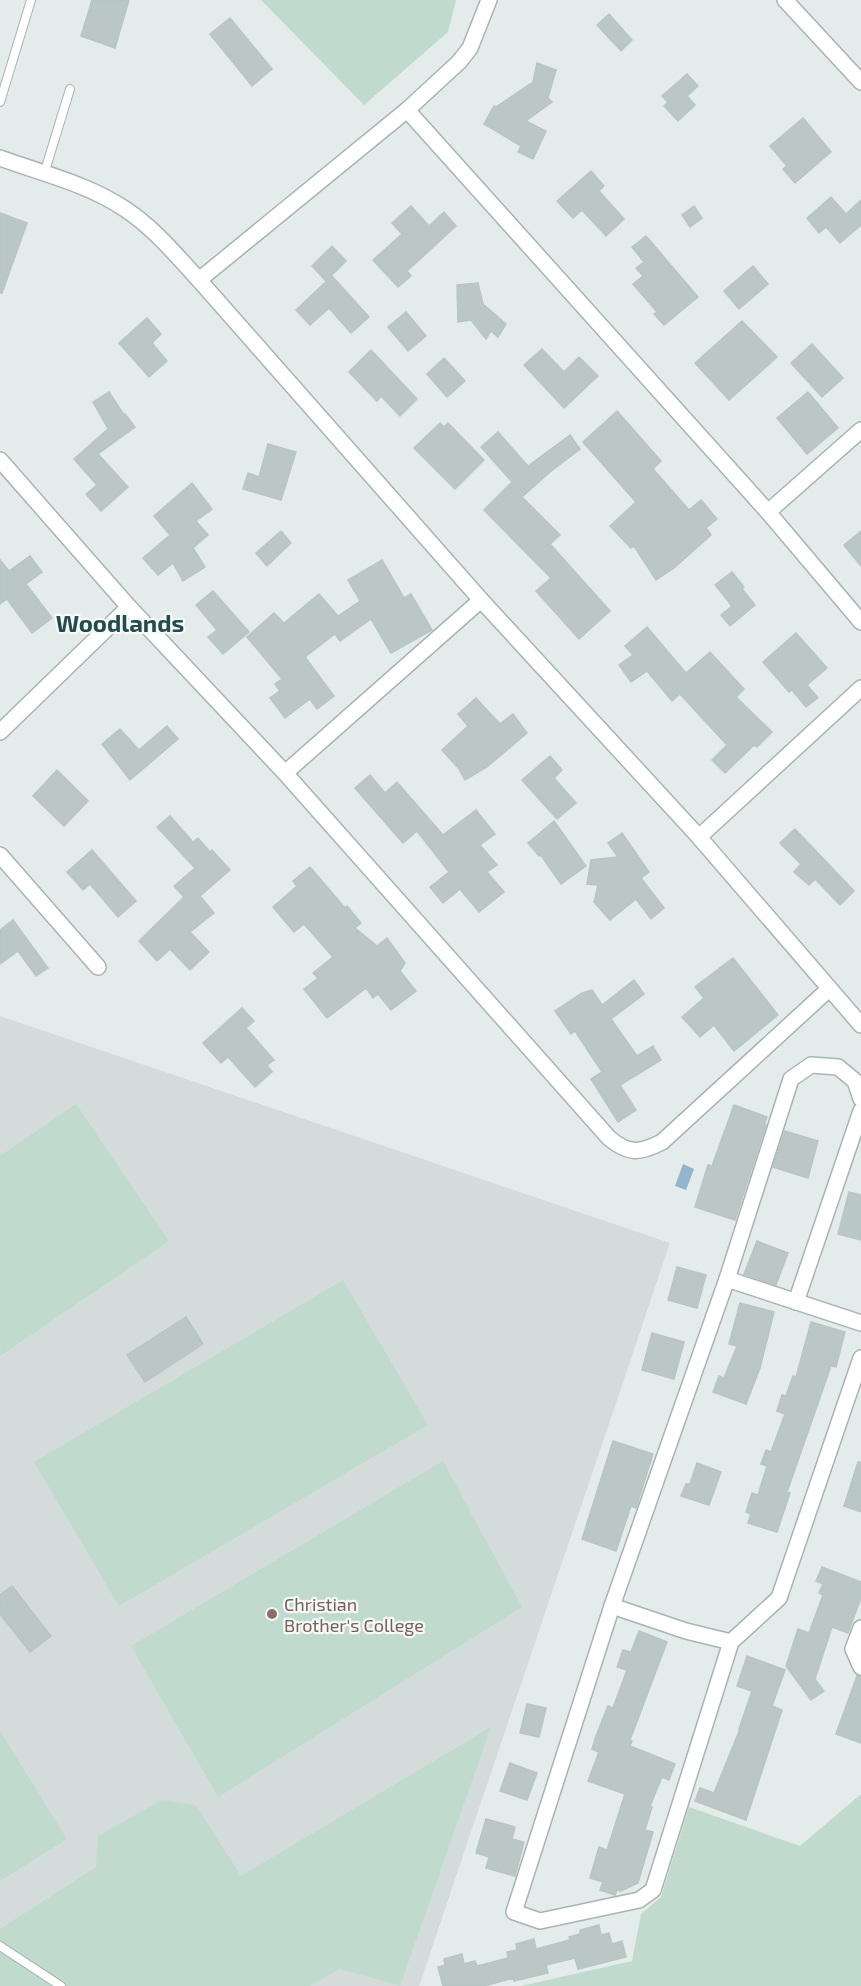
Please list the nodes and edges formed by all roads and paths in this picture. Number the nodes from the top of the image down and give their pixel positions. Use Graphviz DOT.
graph roads {
  1 [pos="31,0"];
  2 [pos="489,0"];
  3 [pos="785,0"];
  4 [pos="860,78"];
  5 [pos="70,89"];
  6 [pos="0,102"];
  7 [pos="406,110"];
  8 [pos="0,158"];
  9 [pos="44,174"];
  10 [pos="199,280"];
  11 [pos="861,430"];
  12 [pos="0,460"];
  13 [pos="768,512"];
  14 [pos="482,600"];
  15 [pos="129,607"];
  16 [pos="861,622"];
  17 [pos="861,688"];
  18 [pos="0,732"];
  19 [pos="285,773"];
  20 [pos="699,837"];
  21 [pos="0,855"];
  22 [pos="98,967"];
  23 [pos="829,989"];
  24 [pos="861,1025"];
  25 [pos="861,1099"];
  26 [pos="861,1112"];
  27 [pos="727,1279"];
  28 [pos="796,1302"];
  29 [pos="861,1323"];
  30 [pos="861,1358"];
  31 [pos="612,1606"];
  32 [pos="861,1628"];
  33 [pos="731,1642"];
  34 [pos="861,1667"];
  35 [pos="0,1946"];
  36 [pos="61,1986"];
  1 -- 6 [label="lane"];
  2 -- 7 [label="street"];
  3 -- 4 [label="street"];
  5 -- 9 [label="lane"];
  7 -- 10 [label="street"];
  7 -- 13 [label="street"];
  8 -- 9 [label="street"];
  9 -- 10 [label="street"];
  10 -- 14 [label="street"];
  11 -- 13 [label="street"];
  12 -- 15 [label="street"];
  13 -- 16 [label="street"];
  14 -- 19 [label="street"];
  14 -- 20 [label="street"];
  15 -- 18 [label="street"];
  15 -- 19 [label="street"];
  17 -- 20 [label="street"];
  19 -- 23 [label="street"];
  20 -- 23 [label="street"];
  21 -- 22 [label="street"];
  23 -- 24 [label="street"];
  25 -- 27 [label="street"];
  26 -- 28 [label="street"];
  27 -- 28 [label="street"];
  27 -- 31 [label="street"];
  28 -- 29 [label="street"];
  30 -- 33 [label="street"];
  31 -- 33 [label="street"];
  31 -- 33 [label="street"];
  32 -- 34 [label="street"];
  35 -- 36 [label="lane"];
}
